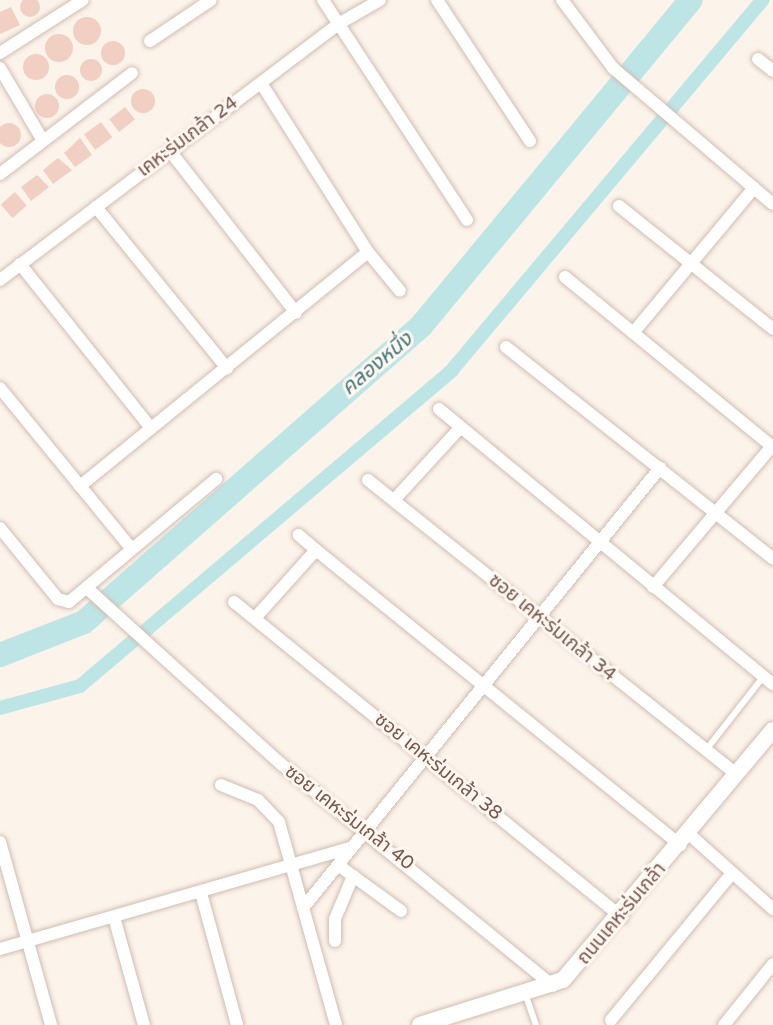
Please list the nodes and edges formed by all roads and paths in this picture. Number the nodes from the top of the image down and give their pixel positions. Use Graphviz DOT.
graph roads {
  1 [pos="83,0"];
  2 [pos="211,0"];
  3 [pos="323,0"];
  4 [pos="380,0"];
  5 [pos="438,0"];
  6 [pos="562,0"];
  7 [pos="340,23"];
  8 [pos="150,41"];
  9 [pos="0,53"];
  10 [pos="758,59"];
  11 [pos="0,68"];
  12 [pos="773,71"];
  13 [pos="132,73"];
  14 [pos="261,83"];
  15 [pos="42,139"];
  16 [pos="530,141"];
  17 [pos="170,151"];
  18 [pos="0,174"];
  19 [pos="754,188"];
  20 [pos="773,205"];
  21 [pos="619,206"];
  22 [pos="96,207"];
  23 [pos="467,220"];
  24 [pos="368,252"];
  25 [pos="20,264"];
  26 [pos="692,264"];
  27 [pos="565,277"];
  28 [pos="0,280"];
  29 [pos="400,292"];
  30 [pos="296,313"];
  31 [pos="773,329"];
  32 [pos="633,333"];
  33 [pos="506,347"];
  34 [pos="227,368"];
  35 [pos="3,396"];
  36 [pos="439,409"];
  37 [pos="151,428"];
  38 [pos="460,428"];
  39 [pos="773,446"];
  40 [pos="660,468"];
  41 [pos="216,479"];
  42 [pos="368,480"];
  43 [pos="80,486"];
  44 [pos="394,500"];
  45 [pos="713,511"];
  46 [pos="0,528"];
  47 [pos="299,535"];
  48 [pos="600,546"];
  49 [pos="131,548"];
  50 [pos="316,550"];
  51 [pos="773,559"];
  52 [pos="653,587"];
  53 [pos="90,590"];
  54 [pos="234,602"];
  55 [pos="255,618"];
  56 [pos="542,620"];
  57 [pos="768,681"];
  58 [pos="485,690"];
  59 [pos="773,730"];
  60 [pos="706,750"];
  61 [pos="426,757"];
  62 [pos="737,775"];
  63 [pos="220,785"];
  64 [pos="367,829"];
  65 [pos="684,840"];
  66 [pos="0,842"];
  67 [pos="351,848"];
  68 [pos="338,865"];
  69 [pos="732,873"];
  70 [pos="295,874"];
  71 [pos="353,876"];
  72 [pos="201,893"];
  73 [pos="303,908"];
  74 [pos="773,909"];
  75 [pos="401,911"];
  76 [pos="114,917"];
  77 [pos="622,917"];
  78 [pos="335,940"];
  79 [pos="29,941"];
  80 [pos="0,949"];
  81 [pos="773,964"];
  82 [pos="553,986"];
  83 [pos="526,996"];
  84 [pos="611,1020"];
  85 [pos="438,1023"];
  86 [pos="51,1025"];
  87 [pos="144,1025"];
  88 [pos="237,1025"];
  89 [pos="336,1025"];
  90 [pos="420,1025"];
  91 [pos="536,1025"];
  92 [pos="724,1025"];
  1 -- 9 [label="street"];
  2 -- 8 [label="street"];
  3 -- 7 [label="street"];
  4 -- 7 [label="street, เคหะร่มเกล้า 24"];
  5 -- 16 [label="street"];
  6 -- 19 [label="street"];
  7 -- 14 [label="street, เคหะร่มเกล้า 24"];
  7 -- 23 [label="street"];
  10 -- 12 [label="street"];
  11 -- 15 [label="street"];
  13 -- 15 [label="street"];
  14 -- 17 [label="street, เคหะร่มเกล้า 24"];
  14 -- 24 [label="street"];
  15 -- 18 [label="street"];
  17 -- 22 [label="street, เคหะร่มเกล้า 24"];
  17 -- 30 [label="street"];
  19 -- 20 [label="street"];
  19 -- 26 [label="street"];
  21 -- 26 [label="street"];
  22 -- 25 [label="street, เคหะร่มเกล้า 24"];
  22 -- 34 [label="street"];
  24 -- 29 [label="street"];
  24 -- 30 [label="street"];
  25 -- 28 [label="street, เคหะร่มเกล้า 24"];
  25 -- 37 [label="street"];
  26 -- 31 [label="street"];
  26 -- 32 [label="street"];
  27 -- 32 [label="street"];
  30 -- 34 [label="street"];
  32 -- 39 [label="street"];
  33 -- 40 [label="street"];
  34 -- 37 [label="street"];
  35 -- 43 [label="street"];
  36 -- 38 [label="street"];
  37 -- 43 [label="street"];
  38 -- 44 [label="street"];
  38 -- 48 [label="street"];
  39 -- 45 [label="street"];
  40 -- 45 [label="street"];
  40 -- 48 [label="street"];
  41 -- 49 [label="street"];
  42 -- 44 [label="street, ซอย เคหะร่มเกล้า 34"];
  43 -- 49 [label="street"];
  44 -- 56 [label="street, ซอย เคหะร่มเกล้า 34"];
  45 -- 51 [label="street"];
  45 -- 52 [label="street"];
  46 -- 53 [label="street"];
  47 -- 50 [label="street"];
  48 -- 52 [label="street"];
  48 -- 56 [label="street"];
  49 -- 53 [label="street"];
  50 -- 55 [label="street"];
  50 -- 58 [label="street"];
  52 -- 57 [label="street"];
  53 -- 64 [label="street, ซอย เคหะร่มเกล้า 40"];
  54 -- 55 [label="street, ซอย เคหะร่มเกล้า 38"];
  55 -- 61 [label="street, ซอย เคหะร่มเกล้า 38"];
  56 -- 58 [label="street"];
  56 -- 60 [label="street, ซอย เคหะร่มเกล้า 34"];
  57 -- 60 [label="lane"];
  58 -- 61 [label="street"];
  58 -- 65 [label="street"];
  59 -- 62 [label="street, ถนนเคหะร่มเกล้า"];
  60 -- 62 [label="street, ซอย เคหะร่มเกล้า 34"];
  61 -- 64 [label="street"];
  61 -- 77 [label="street, ซอย เคหะร่มเกล้า 38"];
  62 -- 65 [label="street, ถนนเคหะร่มเกล้า"];
  63 -- 70 [label="street"];
  64 -- 67 [label="street"];
  64 -- 82 [label="street, ซอย เคหะร่มเกล้า 40"];
  65 -- 69 [label="street"];
  65 -- 77 [label="street, ถนนเคหะร่มเกล้า"];
  66 -- 79 [label="street"];
  67 -- 68 [label="street"];
  67 -- 70 [label="street"];
  68 -- 71 [label="street"];
  68 -- 73 [label="street"];
  69 -- 74 [label="street"];
  69 -- 84 [label="street"];
  70 -- 72 [label="street"];
  70 -- 73 [label="street"];
  71 -- 75 [label="street"];
  71 -- 78 [label="street"];
  72 -- 76 [label="street"];
  72 -- 88 [label="street"];
  73 -- 89 [label="street"];
  76 -- 79 [label="street"];
  76 -- 87 [label="street"];
  77 -- 82 [label="street, ถนนเคหะร่มเกล้า"];
  79 -- 80 [label="street"];
  79 -- 86 [label="street"];
  81 -- 92 [label="street"];
  82 -- 83 [label="street, ถนนเคหะร่มเกล้า"];
  83 -- 85 [label="street, ถนนเคหะร่มเกล้า"];
  83 -- 91 [label="lane"];
  85 -- 90 [label="street, ถนนเคหะร่มเกล้า"];
}
